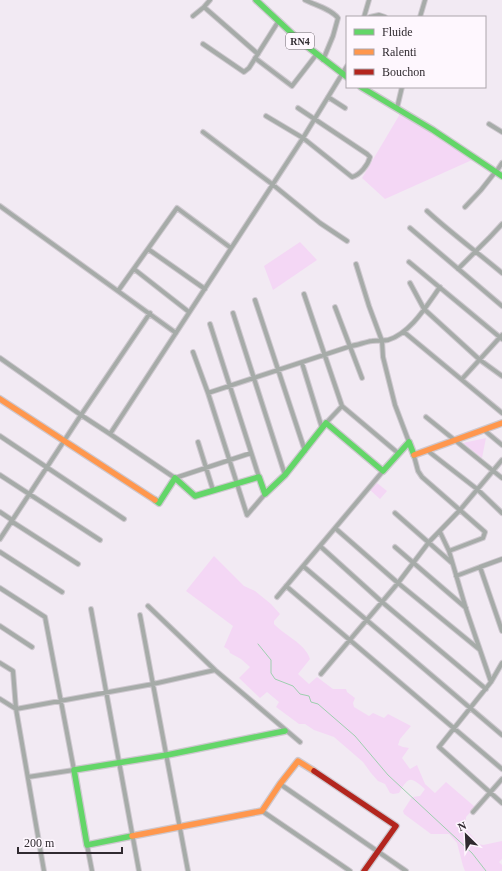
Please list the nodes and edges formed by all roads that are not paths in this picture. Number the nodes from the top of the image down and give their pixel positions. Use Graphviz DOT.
graph roads {
  1 [pos="210,0"];
  2 [pos="256,0"];
  3 [pos="305,0"];
  4 [pos="369,0"];
  5 [pos="425,0"];
  6 [pos="204,7"];
  7 [pos="193,16"];
  8 [pos="364,16"];
  9 [pos="420,16"];
  10 [pos="278,22"];
  11 [pos="203,44"];
  12 [pos="316,55"];
  13 [pos="257,56"];
  14 [pos="323,61"];
  15 [pos="345,75"];
  16 [pos="363,88"];
  17 [pos="402,88"];
  18 [pos="328,97"];
  19 [pos="298,108"];
  20 [pos="345,108"];
  21 [pos="397,109"];
  22 [pos="266,116"];
  23 [pos="314,119"];
  24 [pos="489,124"];
  25 [pos="202,132"];
  26 [pos="502,132"];
  27 [pos="303,138"];
  28 [pos="502,163"];
  29 [pos="496,172"];
  30 [pos="502,176"];
  31 [pos="272,184"];
  32 [pos="0,206"];
  33 [pos="465,207"];
  34 [pos="426,211"];
  35 [pos="502,224"];
  36 [pos="410,228"];
  37 [pos="347,241"];
  38 [pos="231,248"];
  39 [pos="148,249"];
  40 [pos="476,252"];
  41 [pos="409,262"];
  42 [pos="356,264"];
  43 [pos="134,269"];
  44 [pos="458,269"];
  45 [pos="502,273"];
  46 [pos="410,283"];
  47 [pos="440,287"];
  48 [pos="205,289"];
  49 [pos="118,291"];
  50 [pos="304,294"];
  51 [pos="255,300"];
  52 [pos="502,306"];
  53 [pos="335,307"];
  54 [pos="424,309"];
  55 [pos="190,312"];
  56 [pos="150,313"];
  57 [pos="234,313"];
  58 [pos="210,324"];
  59 [pos="404,332"];
  60 [pos="176,333"];
  61 [pos="501,337"];
  62 [pos="382,341"];
  63 [pos="351,346"];
  64 [pos="193,352"];
  65 [pos="324,355"];
  66 [pos="0,358"];
  67 [pos="480,360"];
  68 [pos="302,363"];
  69 [pos="278,371"];
  70 [pos="502,376"];
  71 [pos="254,378"];
  72 [pos="362,378"];
  73 [pos="462,379"];
  74 [pos="230,386"];
  75 [pos="208,393"];
  76 [pos="0,399"];
  77 [pos="342,406"];
  78 [pos="81,414"];
  79 [pos="502,414"];
  80 [pos="426,417"];
  81 [pos="326,423"];
  82 [pos="502,424"];
  83 [pos="322,429"];
  84 [pos="484,430"];
  85 [pos="110,434"];
  86 [pos="0,436"];
  87 [pos="63,441"];
  88 [pos="456,441"];
  89 [pos="198,442"];
  90 [pos="409,442"];
  91 [pos="502,445"];
  92 [pos="305,451"];
  93 [pos="428,451"];
  94 [pos="251,453"];
  95 [pos="398,453"];
  96 [pos="414,456"];
  97 [pos="228,460"];
  98 [pos="502,460"];
  99 [pos="47,467"];
  100 [pos="206,467"];
  101 [pos="493,470"];
  102 [pos="383,471"];
  103 [pos="0,475"];
  104 [pos="285,475"];
  105 [pos="259,477"];
  106 [pos="175,478"];
  107 [pos="502,478"];
  108 [pos="236,484"];
  109 [pos="213,490"];
  110 [pos="477,490"];
  111 [pos="265,494"];
  112 [pos="29,495"];
  113 [pos="460,510"];
  114 [pos="0,512"];
  115 [pos="395,513"];
  116 [pos="502,513"];
  117 [pos="124,519"];
  118 [pos="12,520"];
  119 [pos="335,528"];
  120 [pos="440,532"];
  121 [pos="0,539"];
  122 [pos="100,540"];
  123 [pos="429,542"];
  124 [pos="320,546"];
  125 [pos="395,547"];
  126 [pos="449,551"];
  127 [pos="0,552"];
  128 [pos="502,558"];
  129 [pos="413,563"];
  130 [pos="78,564"];
  131 [pos="452,564"];
  132 [pos="303,566"];
  133 [pos="480,567"];
  134 [pos="456,576"];
  135 [pos="398,583"];
  136 [pos="286,586"];
  137 [pos="0,588"];
  138 [pos="62,592"];
  139 [pos="277,597"];
  140 [pos="382,602"];
  141 [pos="148,606"];
  142 [pos="91,609"];
  143 [pos="466,609"];
  144 [pos="140,615"];
  145 [pos="366,621"];
  146 [pos="0,626"];
  147 [pos="502,632"];
  148 [pos="350,640"];
  149 [pos="32,647"];
  150 [pos="480,650"];
  151 [pos="0,663"];
  152 [pos="502,663"];
  153 [pos="215,670"];
  154 [pos="321,674"];
  155 [pos="491,682"];
  156 [pos="153,684"];
  157 [pos="486,689"];
  158 [pos="106,692"];
  159 [pos="0,699"];
  160 [pos="61,700"];
  161 [pos="470,708"];
  162 [pos="16,709"];
  163 [pos="454,728"];
  164 [pos="285,731"];
  165 [pos="502,735"];
  166 [pos="300,742"];
  167 [pos="167,755"];
  168 [pos="120,763"];
  169 [pos="502,769"];
  170 [pos="74,770"];
  171 [pos="28,777"];
  172 [pos="502,779"];
  173 [pos="280,784"];
  174 [pos="490,792"];
  175 [pos="502,803"];
  176 [pos="262,811"];
  177 [pos="473,812"];
  178 [pos="179,826"];
  179 [pos="132,835"];
  180 [pos="87,844"];
  181 [pos="378,852"];
  182 [pos="44,871"];
  183 [pos="92,871"];
  184 [pos="140,871"];
  185 [pos="188,871"];
  186 [pos="350,871"];
  187 [pos="364,871"];
  188 [pos="406,871"];
  1 -- 6 [label="street"];
  2 -- 10 [label="main road, RN4"];
  3 -- 14 [label="street"];
  4 -- 8 [label="street"];
  5 -- 9 [label="street"];
  6 -- 7 [label="street"];
  6 -- 13 [label="street"];
  10 -- 12 [label="main road, RN4"];
  10 -- 13 [label="street"];
  11 -- 13 [label="street"];
  12 -- 13 [label="street"];
  12 -- 14 [label="main road, RN4"];
  14 -- 15 [label="main road, RN4"];
  15 -- 18 [label="street"];
  16 -- 21 [label="main road"];
  17 -- 21 [label="street"];
  18 -- 20 [label="street"];
  18 -- 23 [label="street"];
  19 -- 23 [label="street"];
  21 -- 29 [label="main road"];
  22 -- 27 [label="street"];
  23 -- 27 [label="street"];
  23 -- 27 [label="street"];
  24 -- 26 [label="street"];
  25 -- 31 [label="street"];
  27 -- 31 [label="street"];
  28 -- 29 [label="street"];
  29 -- 30 [label="main road"];
  29 -- 33 [label="street"];
  31 -- 37 [label="street"];
  31 -- 38 [label="street"];
  32 -- 49 [label="street"];
  34 -- 40 [label="street"];
  35 -- 40 [label="street"];
  36 -- 44 [label="street"];
  38 -- 39 [label="street"];
  38 -- 48 [label="street"];
  39 -- 43 [label="street"];
  39 -- 48 [label="street"];
  40 -- 44 [label="street"];
  40 -- 45 [label="street"];
  41 -- 47 [label="street"];
  42 -- 62 [label="street"];
  43 -- 49 [label="street"];
  43 -- 55 [label="street"];
  44 -- 52 [label="street"];
  46 -- 54 [label="street"];
  47 -- 54 [label="street"];
  47 -- 61 [label="street"];
  48 -- 55 [label="street"];
  49 -- 56 [label="street"];
  50 -- 65 [label="street"];
  51 -- 69 [label="street"];
  53 -- 63 [label="street"];
  54 -- 59 [label="street"];
  54 -- 67 [label="street"];
  55 -- 60 [label="street"];
  56 -- 60 [label="street"];
  56 -- 78 [label="street"];
  57 -- 71 [label="street"];
  58 -- 74 [label="street"];
  59 -- 62 [label="street"];
  59 -- 73 [label="street"];
  60 -- 85 [label="street"];
  61 -- 67 [label="street"];
  62 -- 63 [label="street"];
  62 -- 90 [label="street"];
  63 -- 65 [label="street"];
  63 -- 72 [label="street"];
  64 -- 75 [label="street"];
  65 -- 68 [label="street"];
  65 -- 77 [label="street"];
  66 -- 78 [label="street"];
  67 -- 70 [label="street"];
  67 -- 73 [label="street"];
  68 -- 69 [label="street"];
  68 -- 83 [label="street"];
  69 -- 71 [label="street"];
  69 -- 92 [label="street"];
  71 -- 74 [label="street"];
  71 -- 104 [label="street"];
  73 -- 79 [label="street"];
  74 -- 75 [label="street"];
  74 -- 94 [label="street"];
  75 -- 97 [label="street"];
  76 -- 87 [label="main road"];
  77 -- 81 [label="street"];
  77 -- 95 [label="street"];
  78 -- 85 [label="street"];
  78 -- 87 [label="street"];
  80 -- 88 [label="street"];
  81 -- 83 [label="main road"];
  81 -- 102 [label="main road"];
  82 -- 84 [label="main road"];
  83 -- 92 [label="main road"];
  84 -- 88 [label="main road"];
  84 -- 91 [label="street"];
  85 -- 106 [label="street"];
  86 -- 99 [label="street"];
  87 -- 99 [label="street"];
  87 -- 106 [label="main road"];
  88 -- 93 [label="main road"];
  88 -- 101 [label="street"];
  89 -- 100 [label="street"];
  90 -- 95 [label="main road"];
  90 -- 96 [label="main road"];
  92 -- 104 [label="main road"];
  93 -- 96 [label="main road"];
  93 -- 110 [label="street"];
  94 -- 97 [label="street"];
  94 -- 105 [label="street"];
  95 -- 102 [label="main road"];
  96 -- 113 [label="street"];
  97 -- 100 [label="street"];
  97 -- 108 [label="street"];
  98 -- 101 [label="street"];
  99 -- 112 [label="street"];
  99 -- 117 [label="street"];
  100 -- 106 [label="street"];
  100 -- 109 [label="street"];
  101 -- 107 [label="street"];
  101 -- 110 [label="street"];
  102 -- 119 [label="street"];
  103 -- 112 [label="street"];
  104 -- 111 [label="main road"];
  105 -- 108 [label="main road"];
  105 -- 111 [label="main road"];
  106 -- 109 [label="main road"];
  108 -- 109 [label="main road"];
  108 -- 111 [label="street"];
  110 -- 113 [label="street"];
  110 -- 116 [label="street"];
  112 -- 118 [label="street"];
  112 -- 122 [label="street"];
  113 -- 120 [label="street"];
  113 -- 126 [label="street"];
  114 -- 118 [label="street"];
  115 -- 123 [label="street"];
  118 -- 121 [label="street"];
  118 -- 130 [label="street"];
  119 -- 124 [label="street"];
  119 -- 135 [label="street"];
  120 -- 123 [label="street"];
  120 -- 126 [label="street"];
  123 -- 129 [label="street"];
  123 -- 131 [label="street"];
  124 -- 132 [label="street"];
  124 -- 140 [label="street"];
  125 -- 129 [label="street"];
  126 -- 131 [label="street"];
  127 -- 138 [label="street"];
  128 -- 133 [label="street"];
  129 -- 135 [label="street"];
  129 -- 143 [label="street"];
  131 -- 134 [label="street"];
  132 -- 136 [label="street"];
  132 -- 145 [label="street"];
  133 -- 134 [label="street"];
  133 -- 147 [label="street"];
  134 -- 143 [label="street"];
  135 -- 140 [label="street"];
  135 -- 150 [label="street"];
  136 -- 139 [label="street"];
  136 -- 148 [label="street"];
  137 -- 160 [label="street"];
  140 -- 145 [label="street"];
  140 -- 157 [label="street"];
  141 -- 153 [label="street"];
  142 -- 158 [label="street"];
  143 -- 150 [label="street"];
  144 -- 156 [label="street"];
  145 -- 148 [label="street"];
  145 -- 161 [label="street"];
  146 -- 149 [label="street"];
  148 -- 154 [label="street"];
  148 -- 163 [label="street"];
  150 -- 155 [label="street"];
  151 -- 162 [label="street"];
  152 -- 155 [label="street"];
  153 -- 156 [label="street"];
  153 -- 164 [label="street"];
  155 -- 157 [label="street"];
  156 -- 158 [label="street"];
  156 -- 167 [label="street"];
  157 -- 161 [label="street"];
  158 -- 160 [label="street"];
  158 -- 168 [label="street"];
  159 -- 162 [label="street"];
  160 -- 162 [label="street"];
  160 -- 170 [label="street"];
  161 -- 163 [label="street"];
  161 -- 165 [label="street"];
  162 -- 171 [label="street"];
  163 -- 169 [label="street"];
  163 -- 174 [label="street"];
  164 -- 166 [label="street"];
  164 -- 167 [label="main road"];
  167 -- 168 [label="main road"];
  167 -- 178 [label="street"];
  168 -- 170 [label="main road"];
  168 -- 179 [label="street"];
  170 -- 171 [label="street"];
  170 -- 180 [label="main road"];
  171 -- 182 [label="street"];
  172 -- 174 [label="street"];
  173 -- 176 [label="main road"];
  173 -- 181 [label="street"];
  173 -- 181 [label="main road"];
  174 -- 175 [label="street"];
  174 -- 177 [label="street"];
  176 -- 178 [label="main road"];
  176 -- 186 [label="street"];
  178 -- 179 [label="main road"];
  178 -- 185 [label="street"];
  179 -- 180 [label="main road"];
  179 -- 184 [label="street"];
  180 -- 183 [label="street"];
  181 -- 187 [label="main road"];
  181 -- 188 [label="street"];
}
